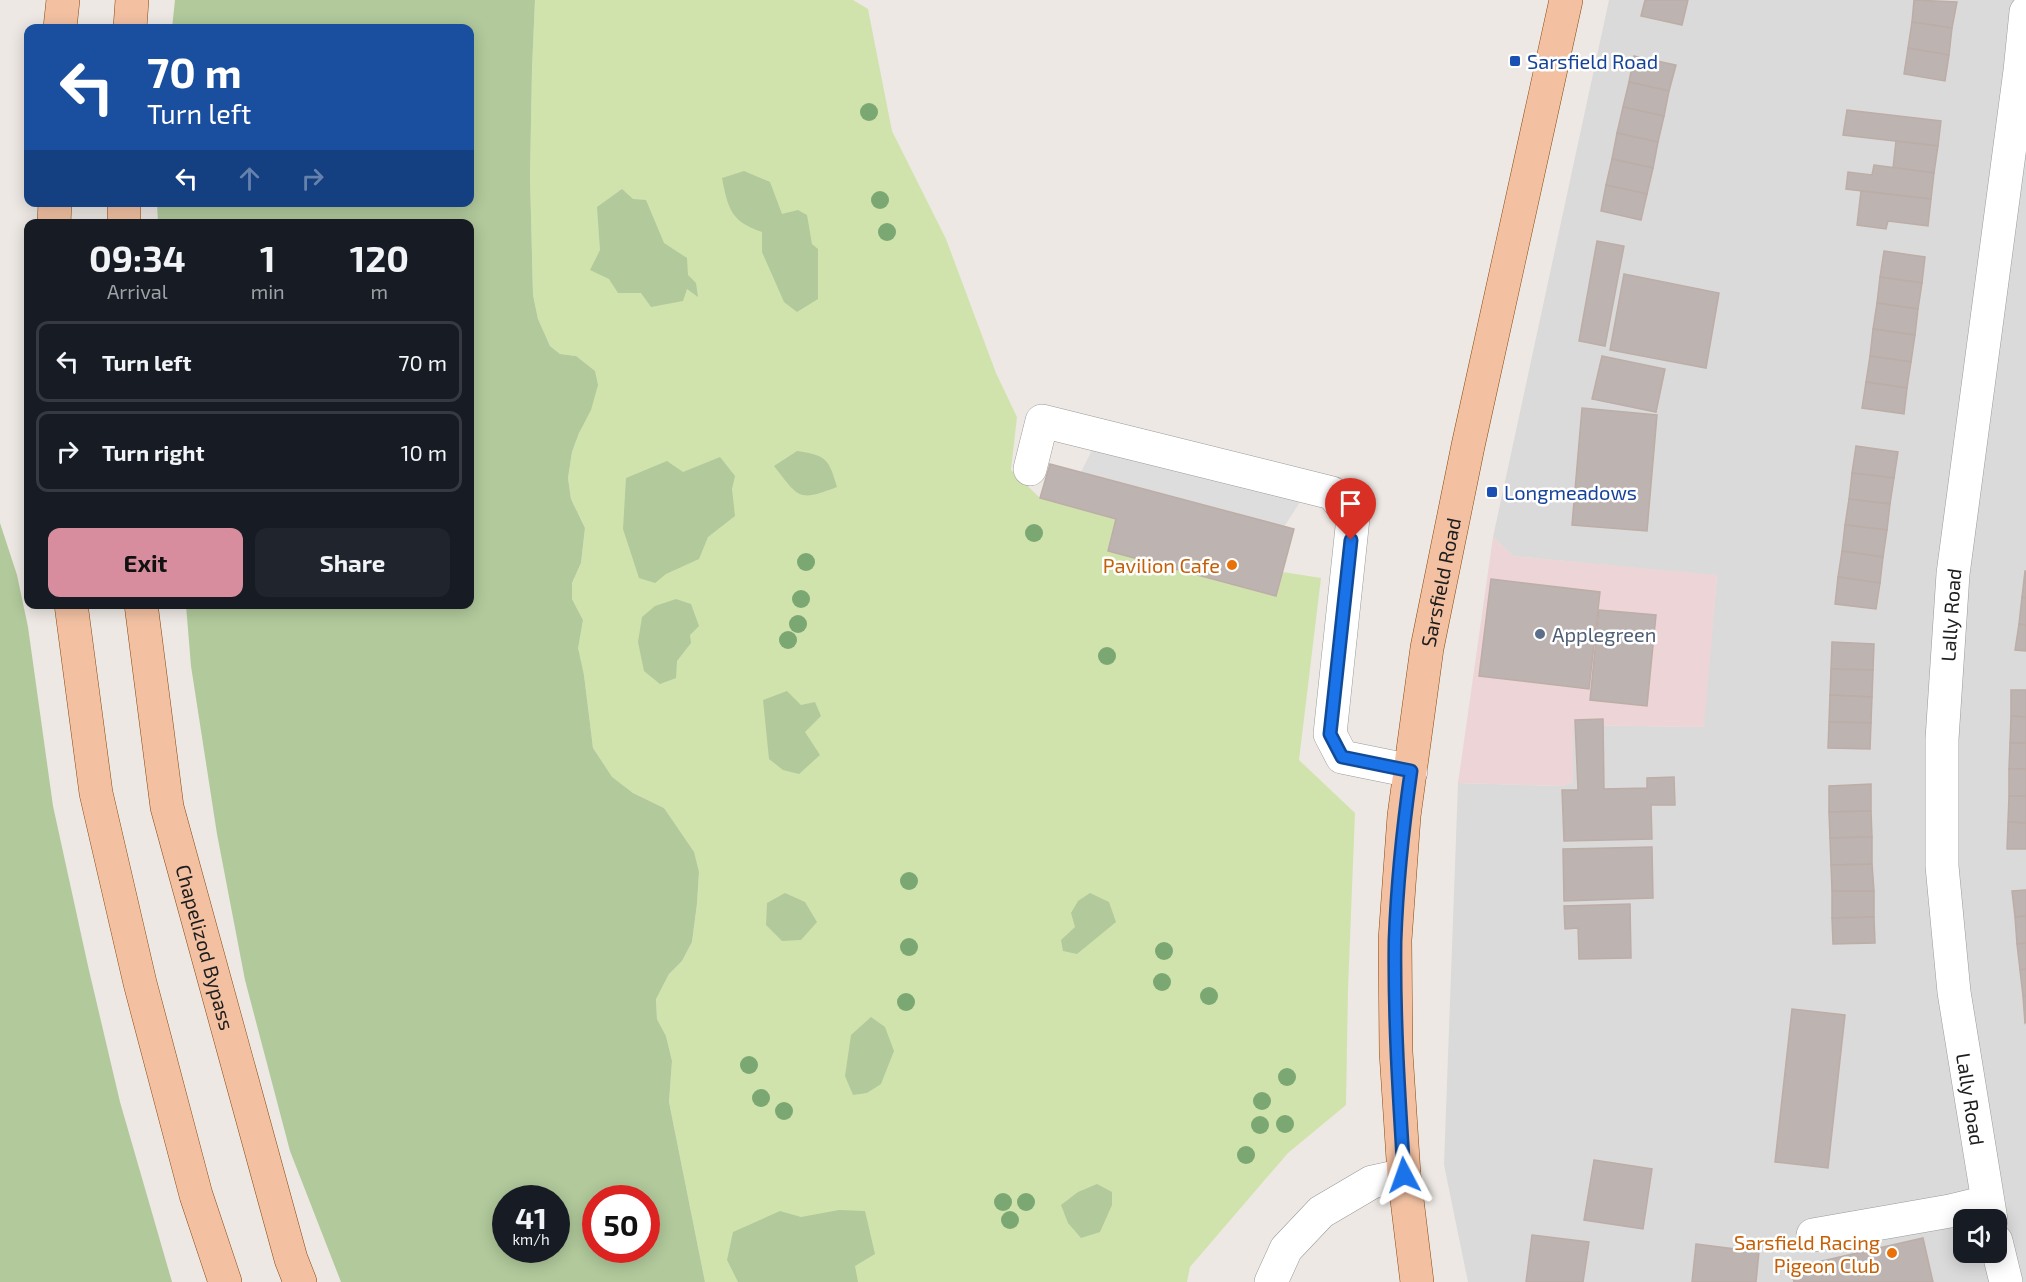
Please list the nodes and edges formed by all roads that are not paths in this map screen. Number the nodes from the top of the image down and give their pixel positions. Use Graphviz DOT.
graph roads {
  1 [pos="63,0"];
  2 [pos="132,0"];
  3 [pos="1566,0"];
  4 [pos="2026,12"];
  5 [pos="60,24"];
  6 [pos="130,24"];
  7 [pos="2023,71"];
  8 [pos="1030,469"];
  9 [pos="72,609"];
  10 [pos="142,609"];
  11 [pos="1411,771"];
  12 [pos="1404,1175"];
  13 [pos="1989,1209"];
  14 [pos="1953,1211"];
  15 [pos="1813,1235"];
  16 [pos="2001,1263"];
  17 [pos="225,1282"];
  18 [pos="300,1282"];
  19 [pos="1271,1282"];
  20 [pos="1417,1282"];
  21 [pos="2006,1282"];
  1 -- 5 [label="main road"];
  2 -- 6 [label="main road"];
  3 -- 11 [label="main road, Sarsfield Road"];
  4 -- 7 [label="street, Lally Road"];
  7 -- 13 [label="street, Lally Road"];
  8 -- 11 [label="street"];
  9 -- 17 [label="main road"];
  10 -- 18 [label="main road, Chapelizod Bypass"];
  11 -- 12 [label="main road, Sarsfield Road"];
  12 -- 19 [label="street"];
  12 -- 20 [label="main road, Sarsfield Road"];
  14 -- 15 [label="street"];
  16 -- 21 [label="street"];
}
